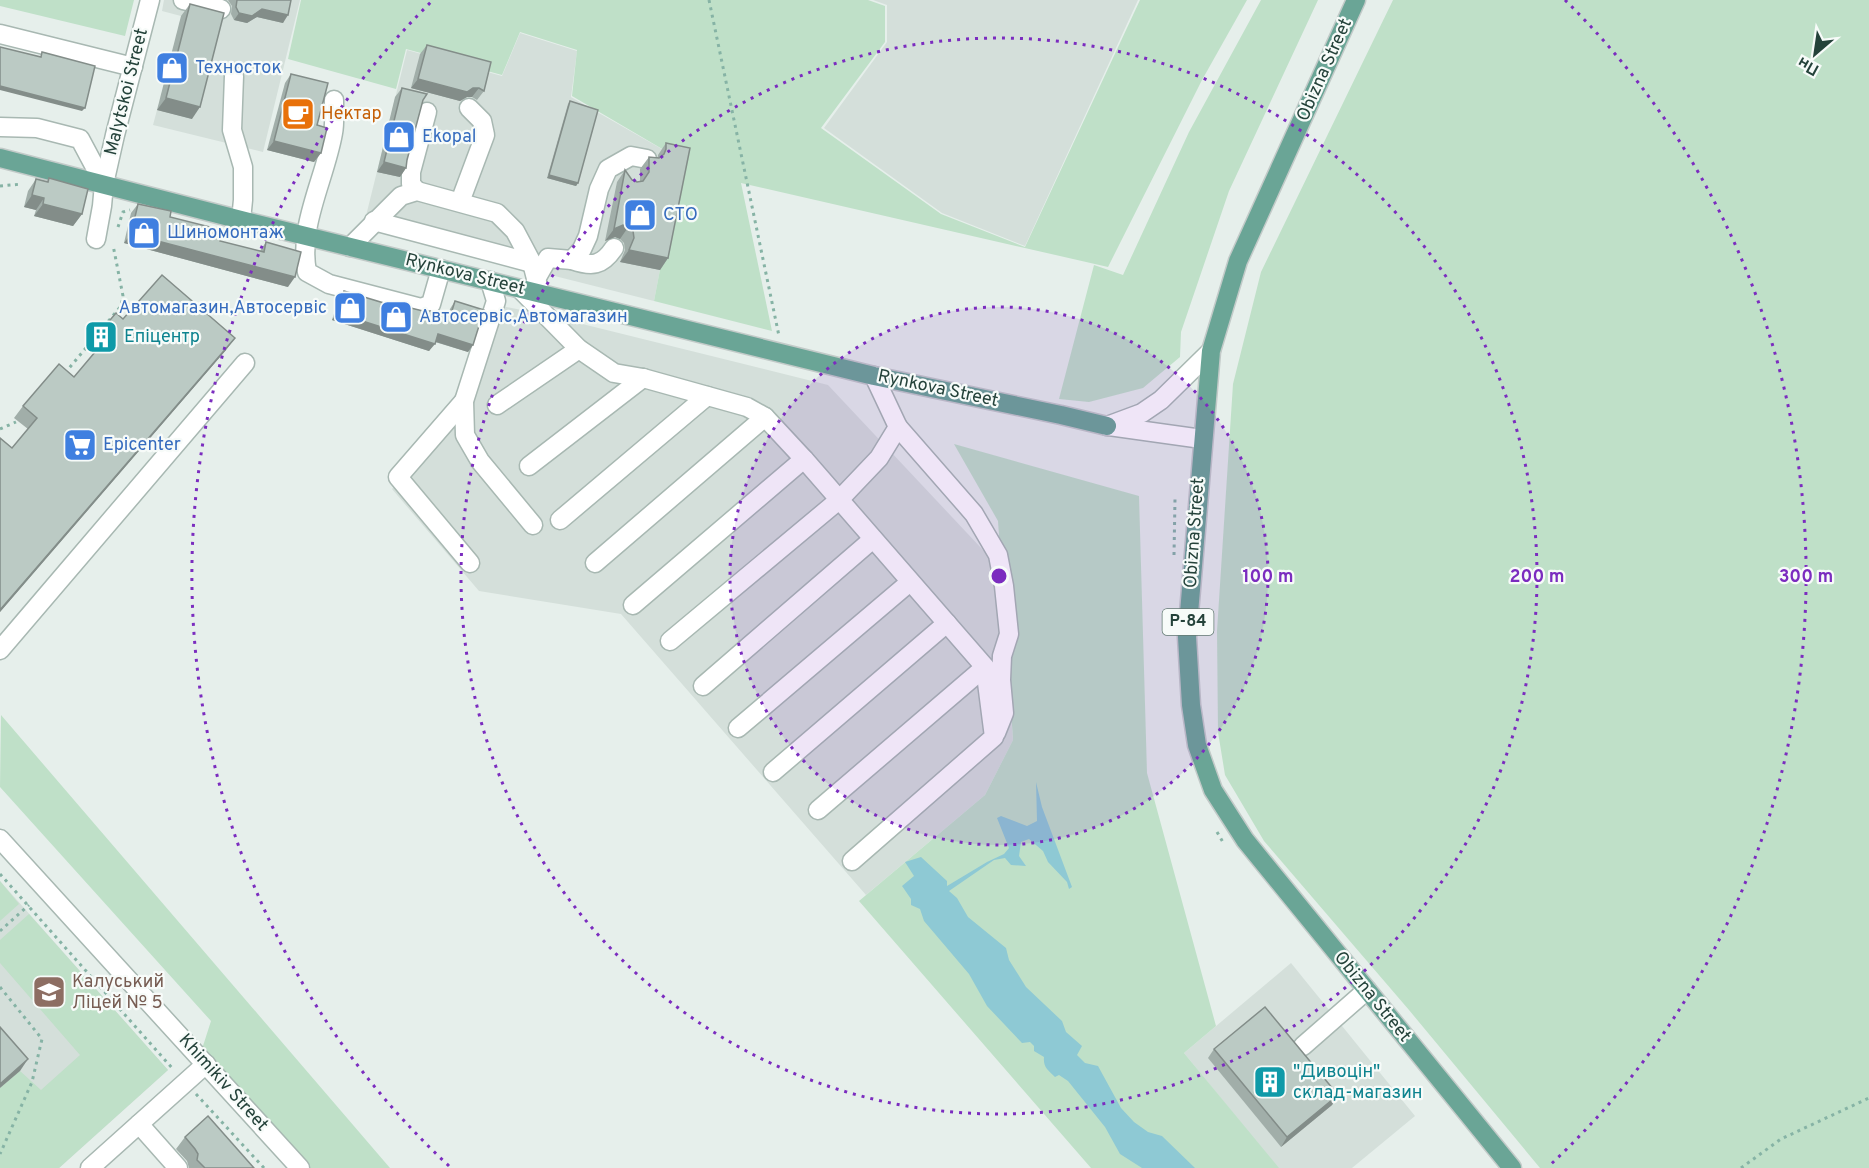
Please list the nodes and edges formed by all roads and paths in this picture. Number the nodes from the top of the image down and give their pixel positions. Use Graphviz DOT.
graph roads {
  1 [pos="150,0"];
  2 [pos="183,0"];
  3 [pos="709,0"];
  4 [pos="1356,0"];
  5 [pos="221,9"];
  6 [pos="0,34"];
  7 [pos="133,67"];
  8 [pos="234,76"];
  9 [pos="334,100"];
  10 [pos="469,108"];
  11 [pos="427,112"];
  12 [pos="0,127"];
  13 [pos="0,158"];
  14 [pos="647,159"];
  15 [pos="613,165"];
  16 [pos="630,173"];
  17 [pos="26,183"];
  18 [pos="104,184"];
  19 [pos="0,186"];
  20 [pos="137,192"];
  21 [pos="409,193"];
  22 [pos="460,202"];
  23 [pos="102,206"];
  24 [pos="123,212"];
  25 [pos="241,220"];
  26 [pos="374,222"];
  27 [pos="116,231"];
  28 [pos="306,236"];
  29 [pos="104,239"];
  30 [pos="350,247"];
  31 [pos="614,248"];
  32 [pos="572,260"];
  33 [pos="441,269"];
  34 [pos="536,278"];
  35 [pos="490,282"];
  36 [pos="520,289"];
  37 [pos="579,349"];
  38 [pos="1211,351"];
  39 [pos="782,354"];
  40 [pos="245,363"];
  41 [pos="64,373"];
  42 [pos="874,376"];
  43 [pos="643,378"];
  44 [pos="707,396"];
  45 [pos="464,401"];
  46 [pos="497,405"];
  47 [pos="765,417"];
  48 [pos="16,422"];
  49 [pos="1107,426"];
  50 [pos="898,427"];
  51 [pos="0,429"];
  52 [pos="1202,439"];
  53 [pos="804,459"];
  54 [pos="529,466"];
  55 [pos="839,500"];
  56 [pos="560,520"];
  57 [pos="533,525"];
  58 [pos="873,539"];
  59 [pos="470,563"];
  60 [pos="595,563"];
  61 [pos="910,582"];
  62 [pos="633,605"];
  63 [pos="947,623"];
  64 [pos="670,641"];
  65 [pos="0,650"];
  66 [pos="985,667"];
  67 [pos="703,686"];
  68 [pos="738,728"];
  69 [pos="994,737"];
  70 [pos="773,772"];
  71 [pos="818,810"];
  72 [pos="0,839"];
  73 [pos="852,861"];
  74 [pos="0,874"];
  75 [pos="29,905"];
  76 [pos="0,931"];
  77 [pos="0,987"];
  78 [pos="1367,990"];
  79 [pos="1303,1046"];
  80 [pos="206,1064"];
  81 [pos="185,1083"];
  82 [pos="1869,1098"];
  83 [pos="139,1124"];
  84 [pos="0,1154"];
  85 [pos="90,1168"];
  86 [pos="178,1168"];
  87 [pos="264,1168"];
  88 [pos="300,1168"];
  89 [pos="1512,1168"];
  90 [pos="1741,1168"];
  1 -- 7 [label="street, Malytskoi Street"];
  2 -- 5 [label="street"];
  3 -- 39 [label="path"];
  4 -- 38 [label="main road, Obizna Street / Р-84"];
  6 -- 7 [label="street"];
  7 -- 18 [label="street, Malytskoi Street"];
  8 -- 25 [label="street"];
  9 -- 28 [label="street"];
  10 -- 22 [label="street"];
  11 -- 21 [label="street"];
  12 -- 18 [label="street"];
  13 -- 18 [label="main road, Rynkova Street"];
  14 -- 15 [label="street"];
  15 -- 16 [label="street"];
  15 -- 32 [label="street"];
  17 -- 19 [label="path"];
  18 -- 20 [label="main road, Rynkova Street"];
  18 -- 23 [label="street, Malytskoi Street"];
  20 -- 24 [label="path"];
  20 -- 25 [label="main road, Rynkova Street"];
  21 -- 22 [label="street"];
  21 -- 26 [label="street"];
  22 -- 34 [label="street"];
  23 -- 24 [label="path"];
  23 -- 29 [label="street, Malytskoi Street"];
  24 -- 27 [label="path"];
  25 -- 28 [label="main road, Rynkova Street"];
  26 -- 30 [label="street"];
  26 -- 34 [label="street"];
  28 -- 30 [label="main road, Rynkova Street"];
  28 -- 33 [label="street"];
  29 -- 41 [label="path"];
  30 -- 33 [label="main road, Rynkova Street"];
  31 -- 32 [label="street"];
  32 -- 34 [label="street"];
  33 -- 35 [label="main road, Rynkova Street"];
  34 -- 36 [label="main road, Rynkova Street"];
  34 -- 39 [label="main road, Rynkova Street"];
  35 -- 36 [label="main road, Rynkova Street"];
  35 -- 45 [label="street"];
  36 -- 37 [label="street"];
  37 -- 43 [label="street"];
  37 -- 46 [label="street"];
  38 -- 49 [label="street"];
  38 -- 52 [label="main road, Obizna Street / Р-84"];
  39 -- 42 [label="main road, Rynkova Street"];
  40 -- 65 [label="street"];
  42 -- 49 [label="main road, Rynkova Street"];
  42 -- 50 [label="street"];
  43 -- 44 [label="street"];
  43 -- 54 [label="street"];
  44 -- 47 [label="street"];
  44 -- 56 [label="street"];
  45 -- 57 [label="street"];
  45 -- 59 [label="street"];
  47 -- 53 [label="street"];
  47 -- 60 [label="street"];
  48 -- 51 [label="path"];
  49 -- 52 [label="street, Rynkova Street"];
  50 -- 55 [label="street"];
  50 -- 69 [label="street"];
  52 -- 78 [label="main road, Obizna Street / Р-84"];
  53 -- 55 [label="street"];
  53 -- 62 [label="street"];
  55 -- 58 [label="street"];
  55 -- 64 [label="street"];
  58 -- 61 [label="street"];
  58 -- 67 [label="street"];
  61 -- 63 [label="street"];
  61 -- 68 [label="street"];
  63 -- 66 [label="street"];
  63 -- 70 [label="street"];
  66 -- 69 [label="street"];
  66 -- 71 [label="street"];
  69 -- 73 [label="street"];
  72 -- 80 [label="street, Khimikiv Street"];
  74 -- 75 [label="path"];
  75 -- 76 [label="path"];
  75 -- 81 [label="path"];
  77 -- 84 [label="path"];
  78 -- 79 [label="street"];
  78 -- 89 [label="main road, Obizna Street / Р-84"];
  80 -- 81 [label="street"];
  80 -- 88 [label="street, Khimikiv Street"];
  81 -- 83 [label="street"];
  81 -- 87 [label="path"];
  82 -- 90 [label="path"];
  83 -- 85 [label="street"];
  83 -- 86 [label="street"];
}
